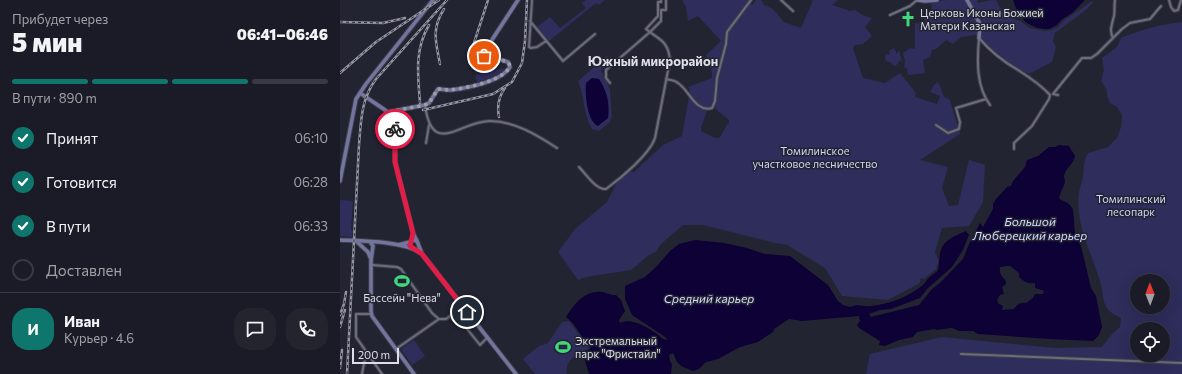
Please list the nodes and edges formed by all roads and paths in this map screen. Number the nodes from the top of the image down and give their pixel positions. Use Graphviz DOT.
graph roads {
  1 [pos="433,0"];
  2 [pos="518,0"];
  3 [pos="532,0"];
  4 [pos="661,0"];
  5 [pos="666,0"];
  6 [pos="752,0"];
  7 [pos="781,0"];
  8 [pos="918,0"];
  9 [pos="934,0"];
  10 [pos="967,0"];
  11 [pos="1115,0"];
  12 [pos="1168,0"];
  13 [pos="1181,0"];
  14 [pos="1161,6"];
  15 [pos="793,11"];
  16 [pos="890,15"];
  17 [pos="530,20"];
  18 [pos="650,32"];
  19 [pos="595,34"];
  20 [pos="979,38"];
  21 [pos="1113,38"];
  22 [pos="546,41"];
  23 [pos="666,80"];
  24 [pos="610,83"];
  25 [pos="360,93"];
  26 [pos="1051,94"];
  27 [pos="1058,94"];
  28 [pos="986,99"];
  29 [pos="425,105"];
  30 [pos="990,105"];
  31 [pos="388,112"];
  32 [pos="429,124"];
  33 [pos="936,125"];
  34 [pos="426,143"];
  35 [pos="557,148"];
  36 [pos="1014,149"];
  37 [pos="579,167"];
  38 [pos="340,181"];
  39 [pos="413,233"];
  40 [pos="340,240"];
  41 [pos="355,241"];
  42 [pos="368,242"];
  43 [pos="410,242"];
  44 [pos="380,243"];
  45 [pos="418,243"];
  46 [pos="398,245"];
  47 [pos="372,247"];
  48 [pos="413,248"];
  49 [pos="365,249"];
  50 [pos="422,254"];
  51 [pos="371,260"];
  52 [pos="371,265"];
  53 [pos="372,314"];
  54 [pos="438,320"];
  55 [pos="488,338"];
  56 [pos="396,349"];
  57 [pos="366,352"];
  58 [pos="961,354"];
  59 [pos="1182,363"];
  60 [pos="362,374"];
  61 [pos="382,374"];
  62 [pos="414,374"];
  63 [pos="516,374"];
  1 -- 25 [label="street"];
  2 -- 29 [label="street"];
  3 -- 17 [label="street"];
  4 -- 18 [label="street"];
  5 -- 18 [label="street"];
  6 -- 23 [label="street"];
  7 -- 15 [label="street"];
  8 -- 9 [label="street"];
  8 -- 16 [label="street"];
  10 -- 20 [label="street"];
  11 -- 21 [label="street"];
  12 -- 13 [label="street"];
  14 -- 21 [label="street"];
  17 -- 22 [label="street"];
  17 -- 22 [label="street"];
  18 -- 23 [label="street"];
  18 -- 24 [label="street"];
  19 -- 22 [label="street"];
  20 -- 26 [label="street"];
  20 -- 28 [label="street"];
  21 -- 26 [label="street"];
  23 -- 37 [label="street"];
  25 -- 31 [label="street"];
  25 -- 38 [label="street"];
  26 -- 27 [label="street"];
  26 -- 36 [label="street"];
  28 -- 30 [label="street"];
  28 -- 33 [label="street"];
  29 -- 31 [label="street"];
  29 -- 32 [label="street"];
  31 -- 39 [label="street"];
  32 -- 34 [label="street"];
  32 -- 35 [label="street"];
  39 -- 43 [label="street"];
  39 -- 45 [label="street"];
  40 -- 41 [label="street"];
  41 -- 42 [label="street"];
  41 -- 49 [label="street"];
  42 -- 44 [label="street"];
  42 -- 47 [label="street"];
  42 -- 49 [label="street"];
  43 -- 45 [label="street"];
  43 -- 46 [label="street"];
  43 -- 48 [label="street"];
  44 -- 46 [label="street"];
  44 -- 47 [label="street"];
  45 -- 48 [label="street"];
  45 -- 50 [label="street"];
  46 -- 48 [label="street"];
  47 -- 49 [label="street"];
  47 -- 51 [label="street"];
  48 -- 50 [label="street"];
  49 -- 51 [label="street"];
  50 -- 55 [label="street"];
  51 -- 52 [label="street"];
  52 -- 53 [label="street"];
  52 -- 54 [label="street"];
  53 -- 56 [label="street"];
  53 -- 57 [label="street"];
  54 -- 55 [label="street"];
  54 -- 56 [label="street"];
  55 -- 63 [label="street"];
  56 -- 62 [label="street"];
  57 -- 60 [label="street"];
  57 -- 61 [label="street"];
  58 -- 59 [label="street"];
}
